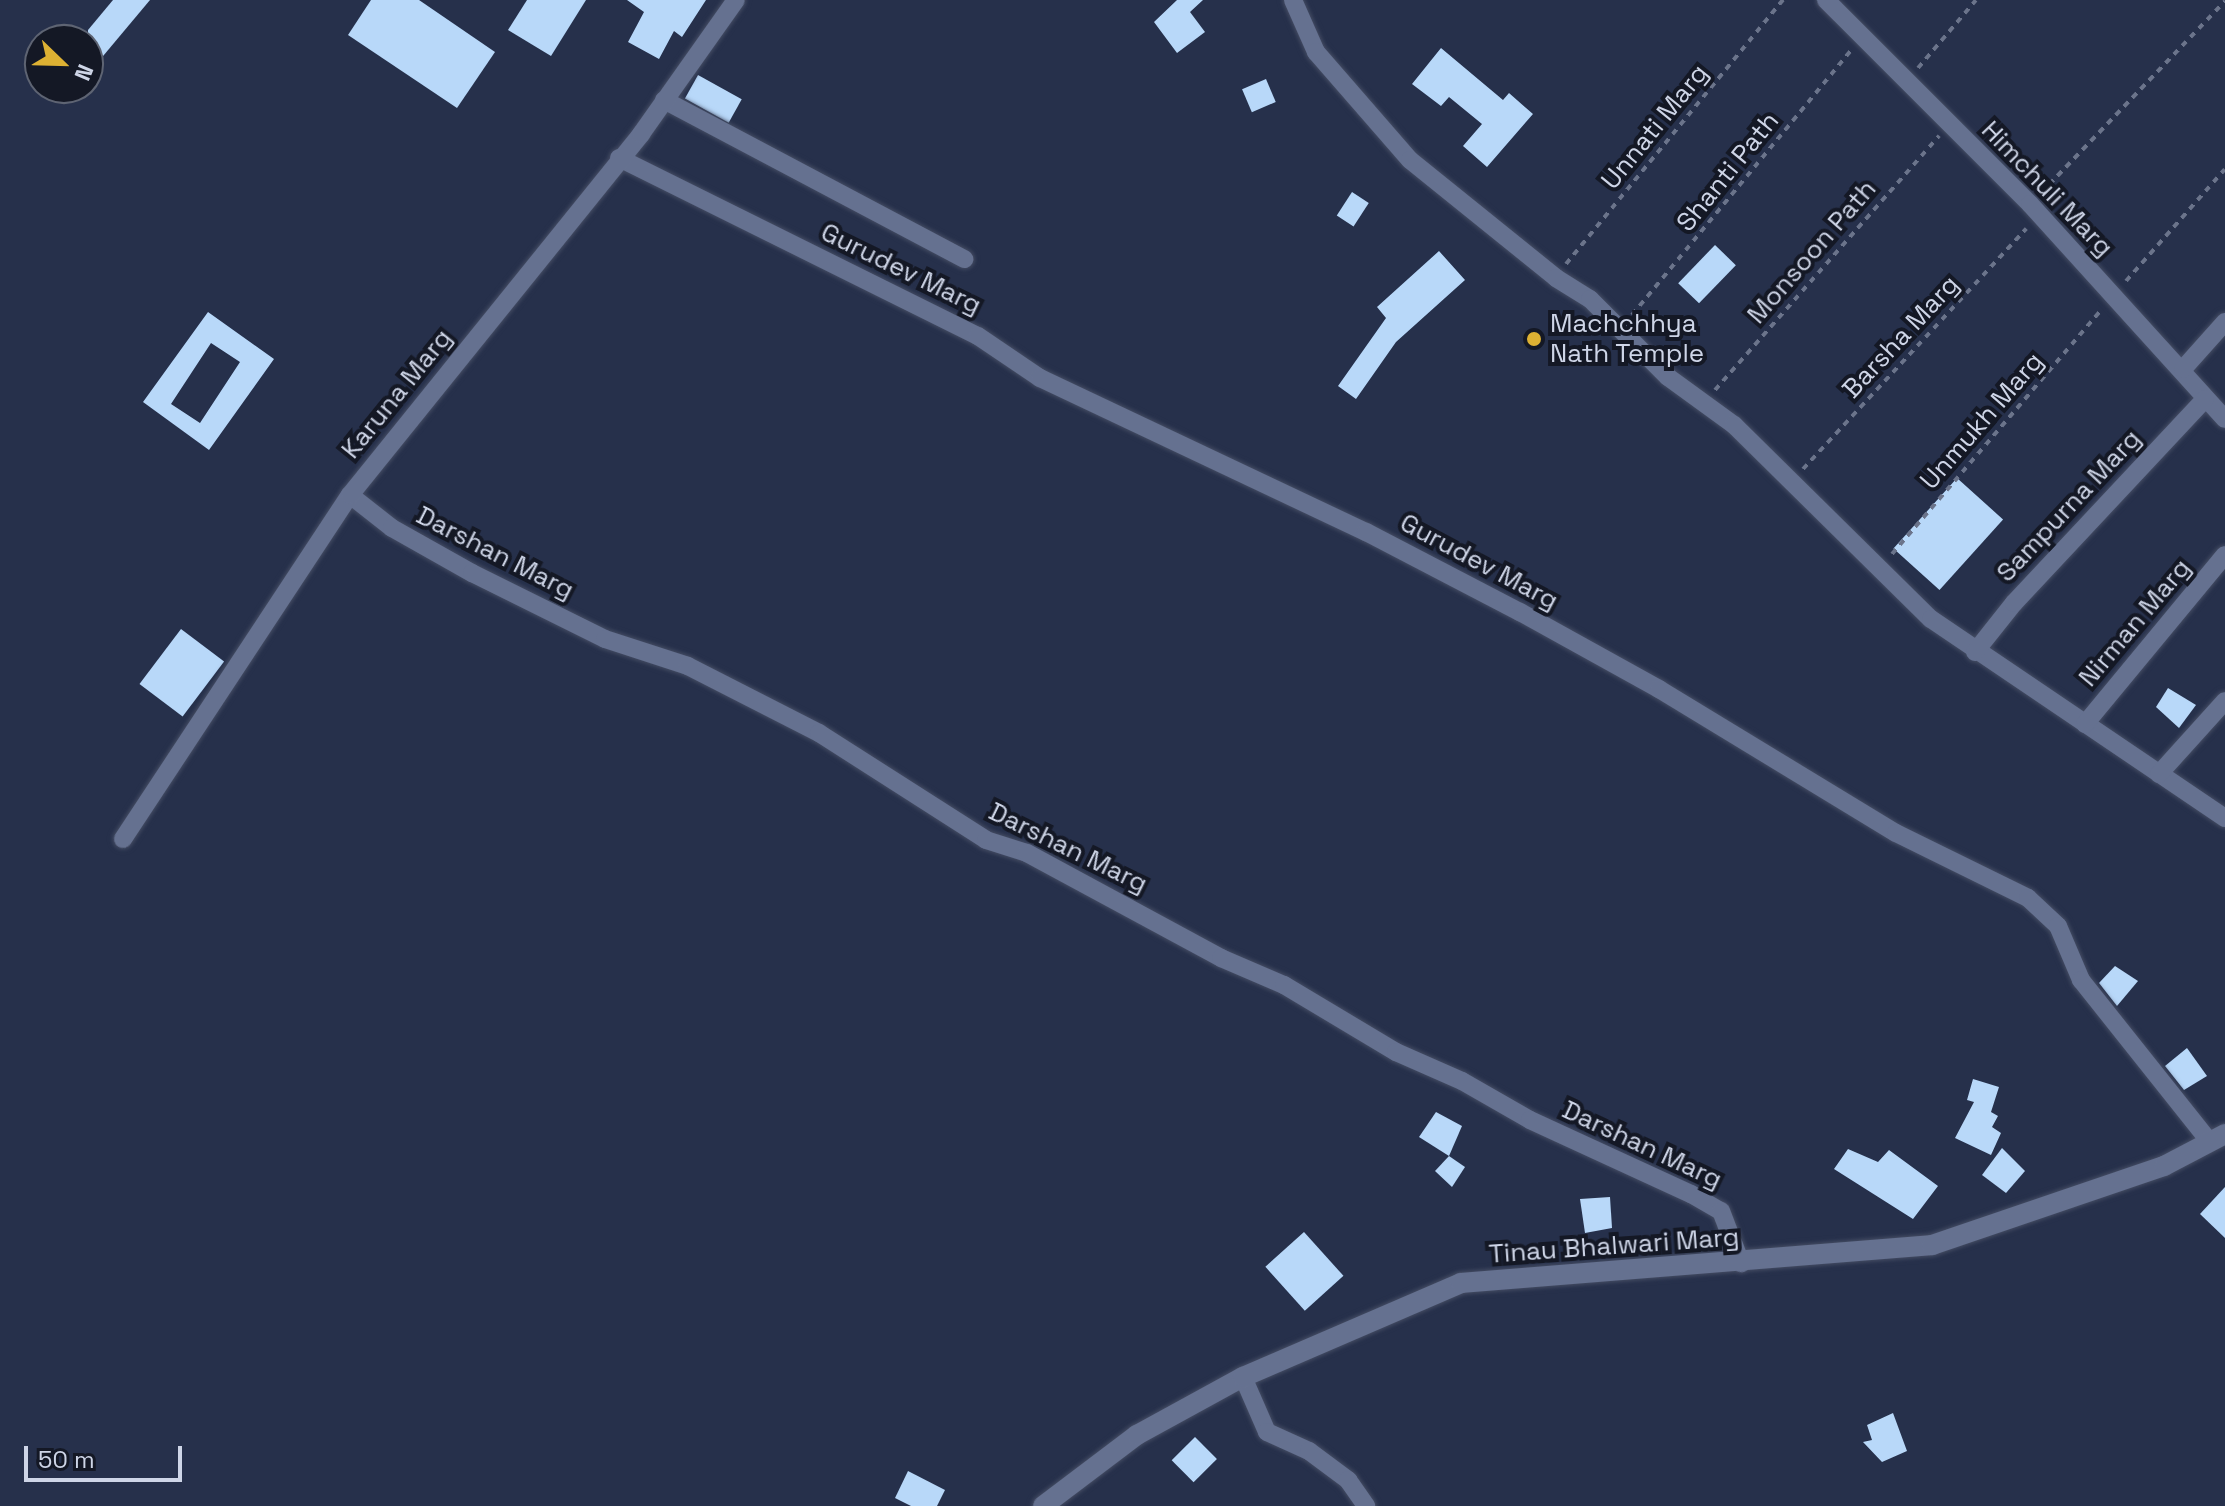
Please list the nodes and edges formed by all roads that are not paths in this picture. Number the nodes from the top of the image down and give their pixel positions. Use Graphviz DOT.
graph roads {
  1 [pos="736,0"];
  2 [pos="1293,0"];
  3 [pos="1826,0"];
  4 [pos="664,100"];
  5 [pos="619,158"];
  6 [pos="964,259"];
  7 [pos="2225,322"];
  8 [pos="2183,369"];
  9 [pos="2205,399"];
  10 [pos="2225,419"];
  11 [pos="350,495"];
  12 [pos="2225,555"];
  13 [pos="1975,652"];
  14 [pos="2225,701"];
  15 [pos="2085,724"];
  16 [pos="2159,774"];
  17 [pos="2225,818"];
  18 [pos="123,839"];
  19 [pos="2217,1138"];
  20 [pos="1741,1263"];
  21 [pos="1243,1377"];
  22 [pos="1043,1506"];
  23 [pos="1366,1506"];
  1 -- 4 [label="street, Karuna Marg"];
  2 -- 13 [label="street"];
  3 -- 8 [label="street, Himchuli Marg"];
  4 -- 5 [label="street, Karuna Marg"];
  4 -- 6 [label="street"];
  5 -- 11 [label="street, Karuna Marg"];
  5 -- 19 [label="street, Gurudev Marg"];
  7 -- 8 [label="street"];
  8 -- 9 [label="street, Himchuli Marg"];
  9 -- 10 [label="street, Himchuli Marg"];
  9 -- 13 [label="street, Sampurna Marg"];
  11 -- 18 [label="street, Karuna Marg"];
  11 -- 20 [label="street, Darshan Marg"];
  12 -- 15 [label="street, Nirman Marg"];
  13 -- 15 [label="street"];
  14 -- 16 [label="street"];
  15 -- 16 [label="street"];
  16 -- 17 [label="street"];
  19 -- 20 [label="street, Tinau Bhalwari Marg"];
  20 -- 21 [label="street, Tinau Bhalwari Marg"];
  21 -- 22 [label="street, Tinau Bhalwari Marg"];
  21 -- 23 [label="street"];
}
